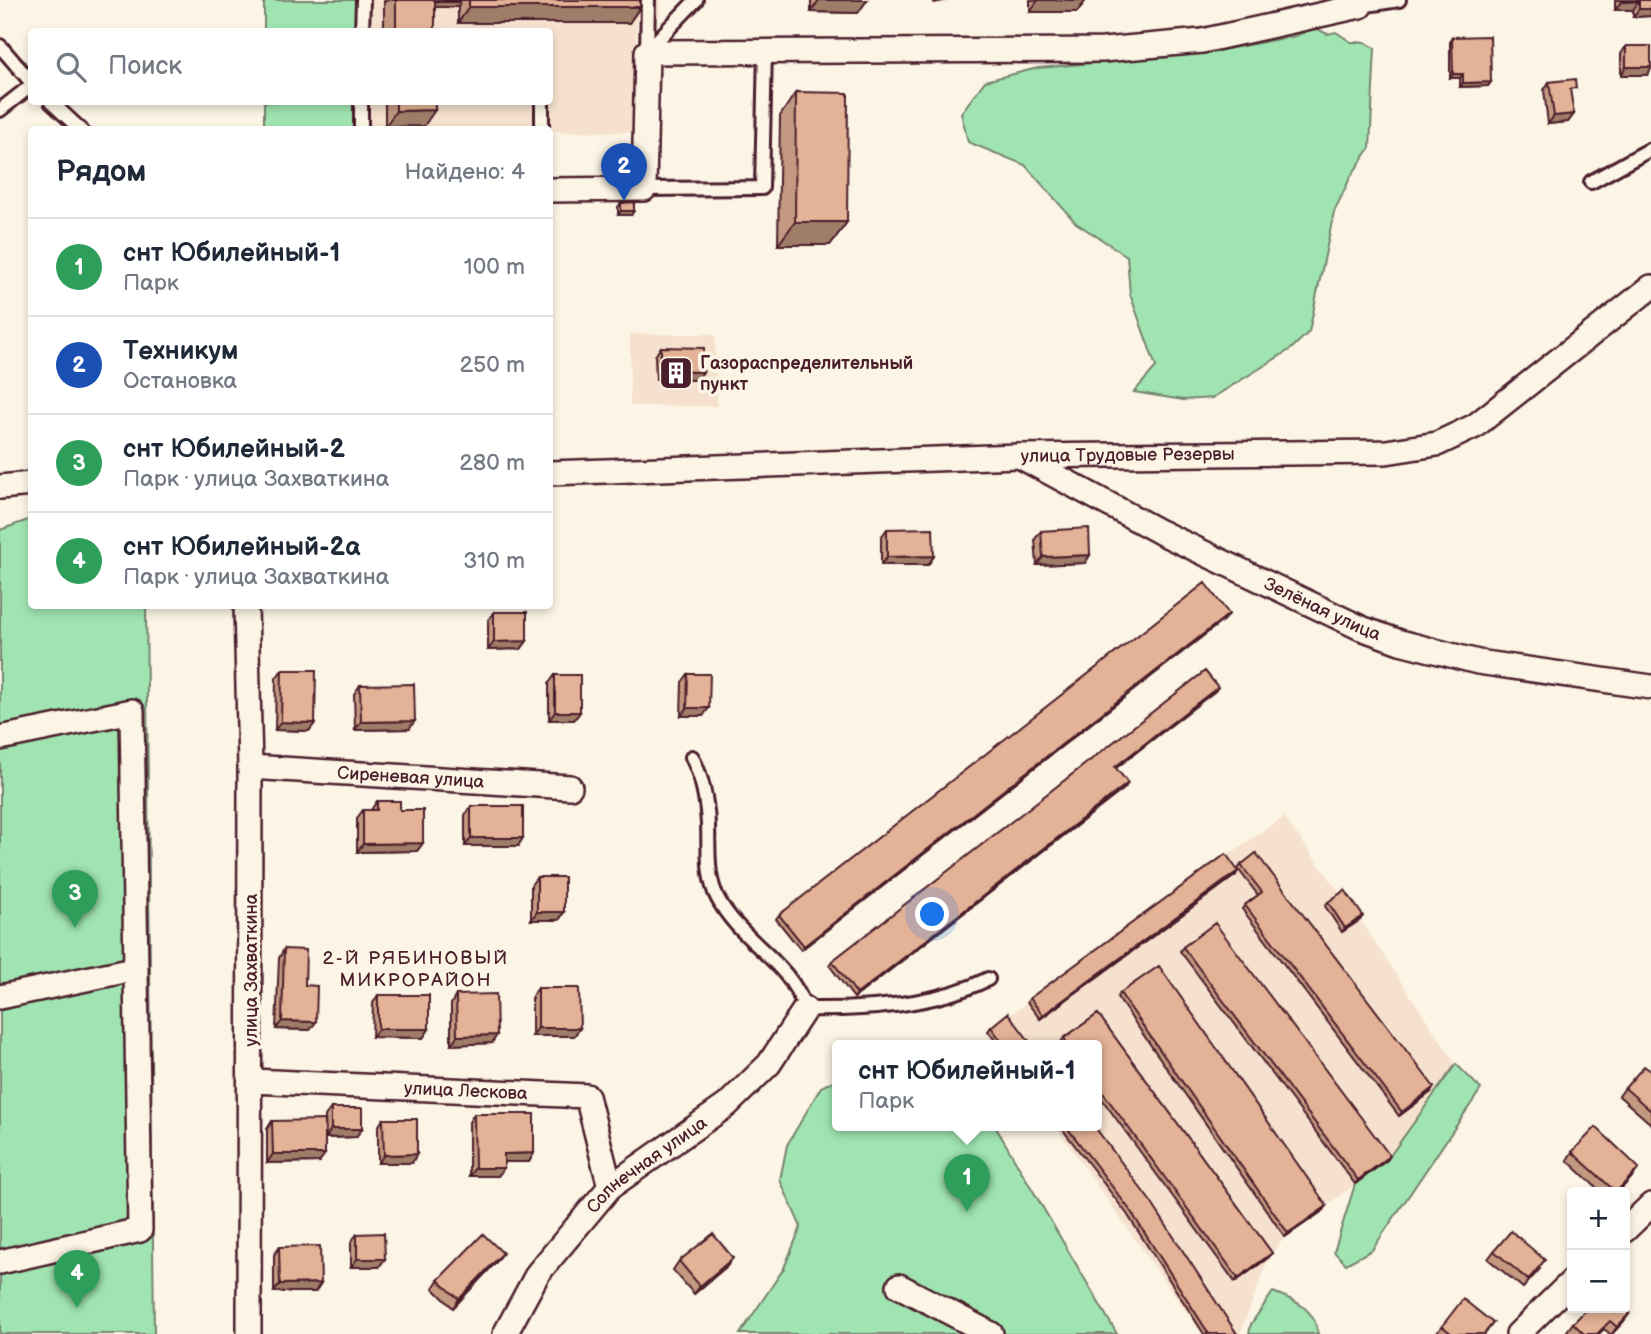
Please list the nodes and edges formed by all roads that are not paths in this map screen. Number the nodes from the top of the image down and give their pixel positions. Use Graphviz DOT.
graph roads {
  1 [pos="363,0"];
  2 [pos="648,0"];
  3 [pos="696,0"];
  4 [pos="1399,0"];
  5 [pos="1361,3"];
  6 [pos="362,28"];
  7 [pos="0,46"];
  8 [pos="765,49"];
  9 [pos="647,52"];
  10 [pos="28,79"];
  11 [pos="28,87"];
  12 [pos="54,105"];
  13 [pos="361,105"];
  14 [pos="542,105"];
  15 [pos="0,110"];
  16 [pos="77,126"];
  17 [pos="361,126"];
  18 [pos="542,126"];
  19 [pos="1651,149"];
  20 [pos="1591,183"];
  21 [pos="644,189"];
  22 [pos="553,190"];
  23 [pos="1651,287"];
  24 [pos="1018,456"];
  25 [pos="553,473"];
  26 [pos="28,484"];
  27 [pos="0,487"];
  28 [pos="246,609"];
  29 [pos="1651,687"];
  30 [pos="0,738"];
  31 [pos="692,757"];
  32 [pos="250,767"];
  33 [pos="570,787"];
  34 [pos="134,969"];
  35 [pos="988,979"];
  36 [pos="0,997"];
  37 [pos="805,1009"];
  38 [pos="251,1081"];
  39 [pos="610,1187"];
  40 [pos="1651,1205"];
  41 [pos="1630,1225"];
  42 [pos="0,1262"];
  43 [pos="899,1286"];
  44 [pos="1567,1286"];
  45 [pos="1521,1333"];
  46 [pos="249,1334"];
  47 [pos="505,1334"];
  48 [pos="991,1334"];
  1 -- 6 [label="lane"];
  2 -- 9 [label="lane"];
  3 -- 9 [label="lane"];
  4 -- 5 [label="lane"];
  5 -- 8 [label="street"];
  7 -- 10 [label="lane"];
  8 -- 9 [label="street"];
  8 -- 21 [label="lane"];
  9 -- 21 [label="street"];
  11 -- 15 [label="lane"];
  12 -- 16 [label="lane"];
  13 -- 17 [label="lane"];
  14 -- 18 [label="lane"];
  19 -- 20 [label="lane"];
  21 -- 22 [label="street"];
  23 -- 24 [label="street, улица Трудовые Резервы"];
  24 -- 25 [label="street, улица Трудовые Резервы"];
  24 -- 29 [label="street, Зелёная улица"];
  26 -- 27 [label="street"];
  28 -- 32 [label="street, улица Захваткина"];
  30 -- 34 [label="street"];
  31 -- 37 [label="lane"];
  32 -- 33 [label="street, Сиреневая улица"];
  32 -- 38 [label="street, улица Захваткина"];
  34 -- 36 [label="street"];
  34 -- 42 [label="street"];
  35 -- 37 [label="lane"];
  37 -- 39 [label="street, Солнечная улица"];
  38 -- 39 [label="street, улица Лескова"];
  38 -- 46 [label="street, улица Захваткина"];
  39 -- 47 [label="street, Солнечная улица"];
  40 -- 41 [label="street"];
  43 -- 48 [label="street"];
  44 -- 45 [label="street"];
}
